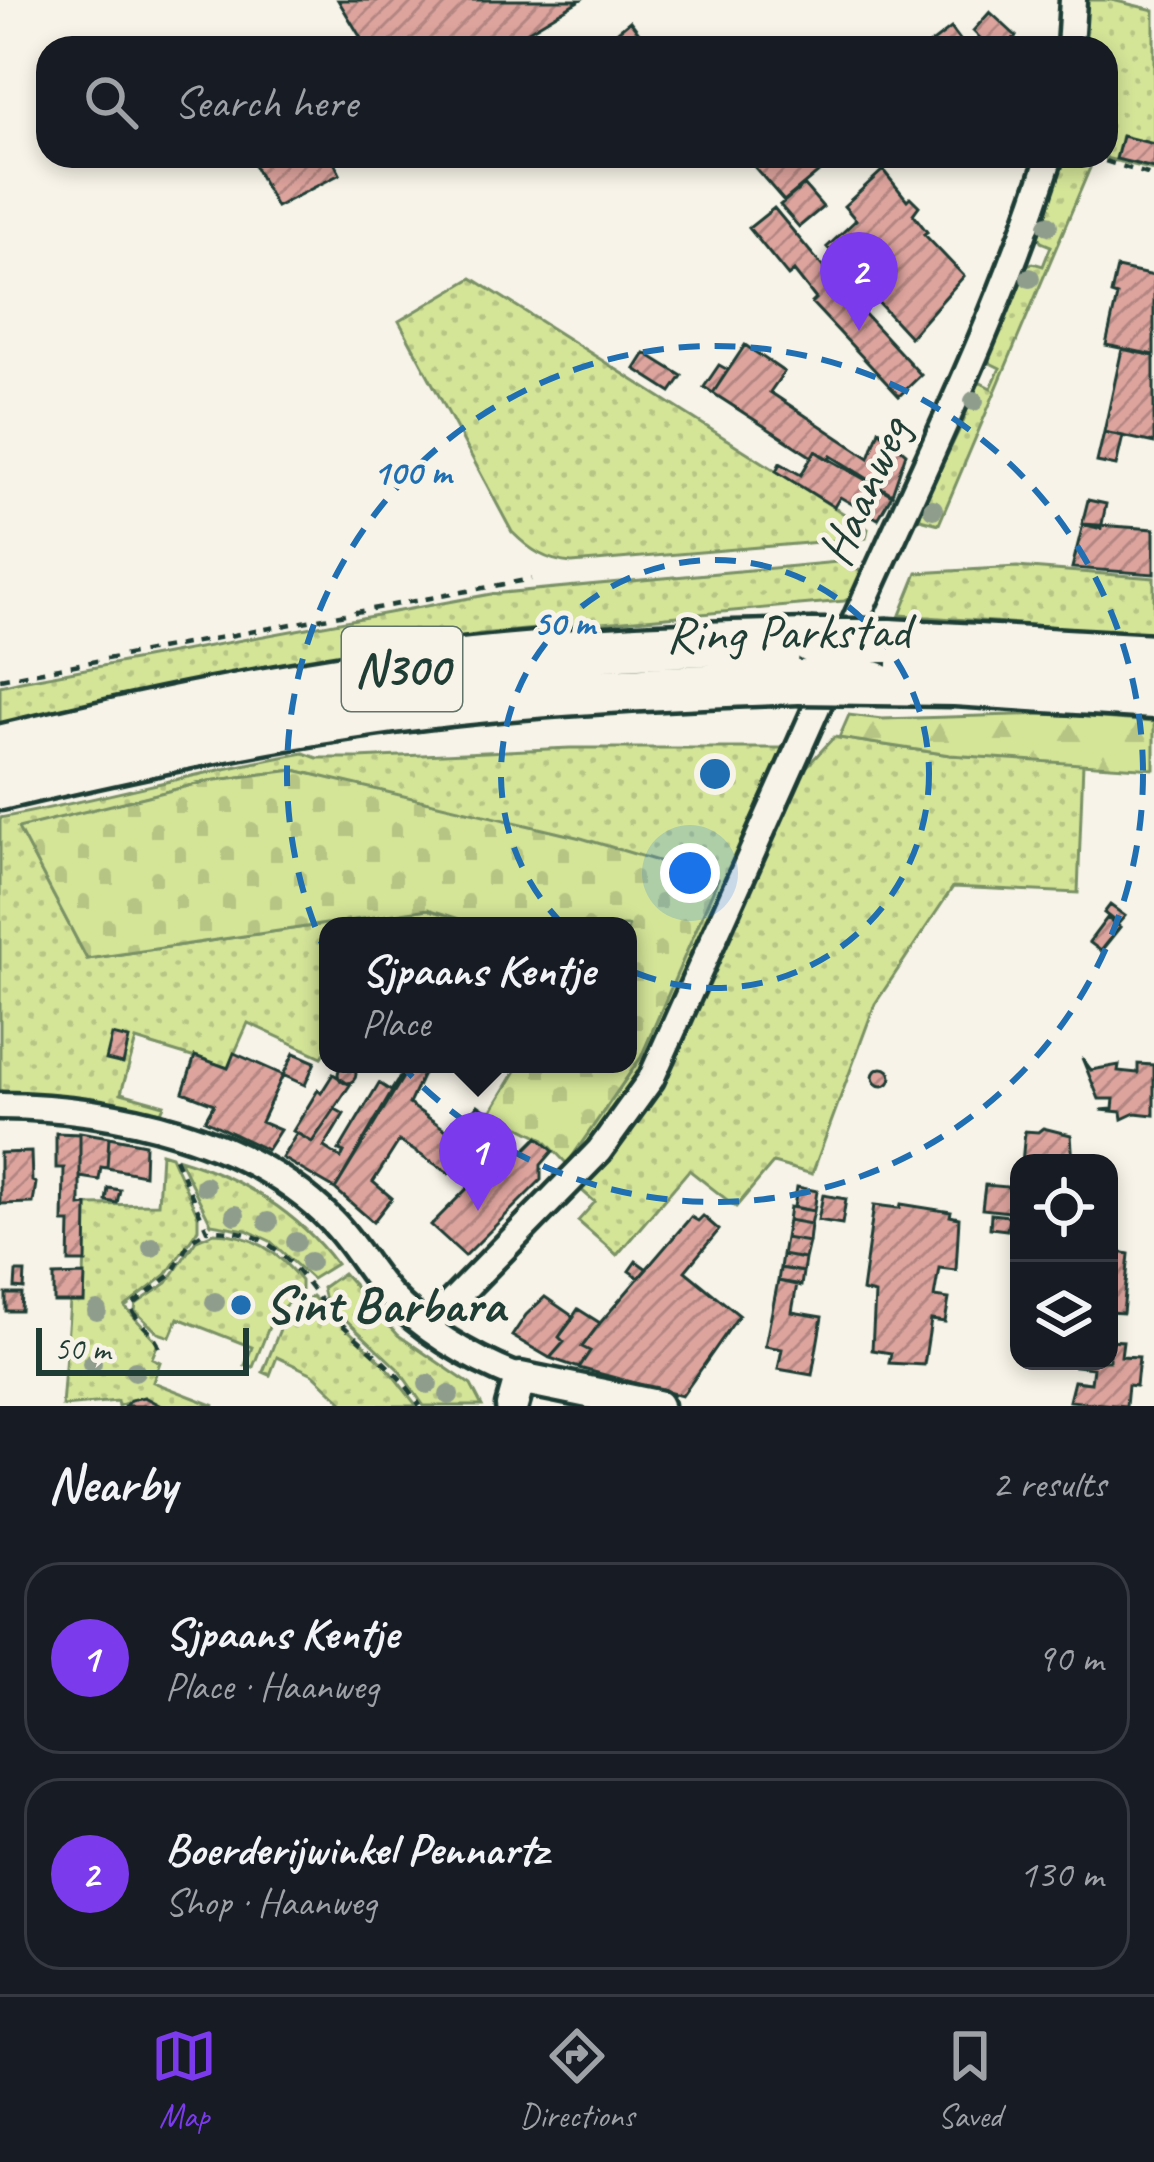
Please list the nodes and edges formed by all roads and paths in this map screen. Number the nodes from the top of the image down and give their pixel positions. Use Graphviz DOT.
graph roads {
  1 [pos="1073,0"];
  2 [pos="1071,36"];
  3 [pos="1118,165"];
  4 [pos="1046,168"];
  5 [pos="1154,176"];
  6 [pos="531,579"];
  7 [pos="1154,656"];
  8 [pos="0,679"];
  9 [pos="1154,698"];
  10 [pos="0,747"];
  11 [pos="0,788"];
  12 [pos="0,1106"];
  13 [pos="182,1136"];
  14 [pos="207,1230"];
  15 [pos="427,1327"];
  16 [pos="159,1347"];
  17 [pos="516,1392"];
  18 [pos="421,1406"];
  19 [pos="658,1406"];
  1 -- 2 [label="street"];
  3 -- 5 [label="path"];
  4 -- 15 [label="street, Haanweg"];
  6 -- 8 [label="path"];
  7 -- 10 [label="highway, Ring Parkstad / N300, bridge"];
  9 -- 11 [label="highway, Ring Parkstad / N300, bridge"];
  12 -- 13 [label="street"];
  13 -- 14 [label="path"];
  13 -- 15 [label="street"];
  14 -- 16 [label="path"];
  14 -- 18 [label="path"];
  15 -- 17 [label="street"];
  17 -- 19 [label="street"];
}
